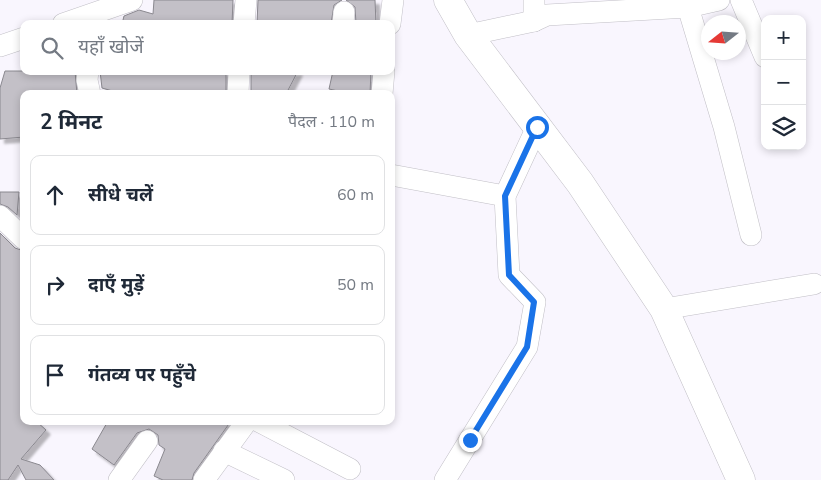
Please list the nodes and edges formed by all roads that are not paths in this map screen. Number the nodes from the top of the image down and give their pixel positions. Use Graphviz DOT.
graph roads {
  1 [pos="132,0"];
  2 [pos="246,0"];
  3 [pos="393,0"];
  4 [pos="448,0"];
  5 [pos="534,0"];
  6 [pos="719,0"];
  7 [pos="742,0"];
  8 [pos="688,7"];
  9 [pos="96,18"];
  10 [pos="244,20"];
  11 [pos="390,20"];
  12 [pos="534,21"];
  13 [pos="468,35"];
  14 [pos="20,39"];
  15 [pos="0,46"];
  16 [pos="761,47"];
  17 [pos="88,75"];
  18 [pos="239,75"];
  19 [pos="384,75"];
  20 [pos="89,90"];
  21 [pos="238,90"];
  22 [pos="382,90"];
  23 [pos="537,127"];
  24 [pos="395,176"];
  25 [pos="505,196"];
  26 [pos="0,216"];
  27 [pos="20,235"];
  28 [pos="751,235"];
  29 [pos="814,284"];
  30 [pos="664,309"];
  31 [pos="244,425"];
  32 [pos="266,425"];
  33 [pos="147,441"];
  34 [pos="224,451"];
  35 [pos="350,469"];
  36 [pos="119,480"];
  37 [pos="204,480"];
  38 [pos="284,480"];
  39 [pos="445,480"];
  40 [pos="741,480"];
  1 -- 9 [label="street"];
  2 -- 10 [label="street"];
  3 -- 11 [label="street"];
  4 -- 13 [label="street"];
  5 -- 12 [label="street"];
  6 -- 8 [label="street"];
  7 -- 16 [label="street"];
  8 -- 12 [label="street"];
  8 -- 28 [label="street"];
  12 -- 13 [label="street"];
  13 -- 23 [label="street"];
  14 -- 15 [label="street"];
  17 -- 20 [label="street"];
  18 -- 21 [label="street"];
  19 -- 22 [label="street"];
  23 -- 25 [label="street"];
  23 -- 30 [label="street"];
  24 -- 25 [label="street"];
  25 -- 39 [label="street"];
  26 -- 27 [label="street"];
  29 -- 30 [label="street"];
  30 -- 40 [label="street"];
  31 -- 34 [label="street"];
  32 -- 35 [label="street"];
  33 -- 36 [label="street"];
  34 -- 37 [label="street"];
  34 -- 38 [label="street"];
}
